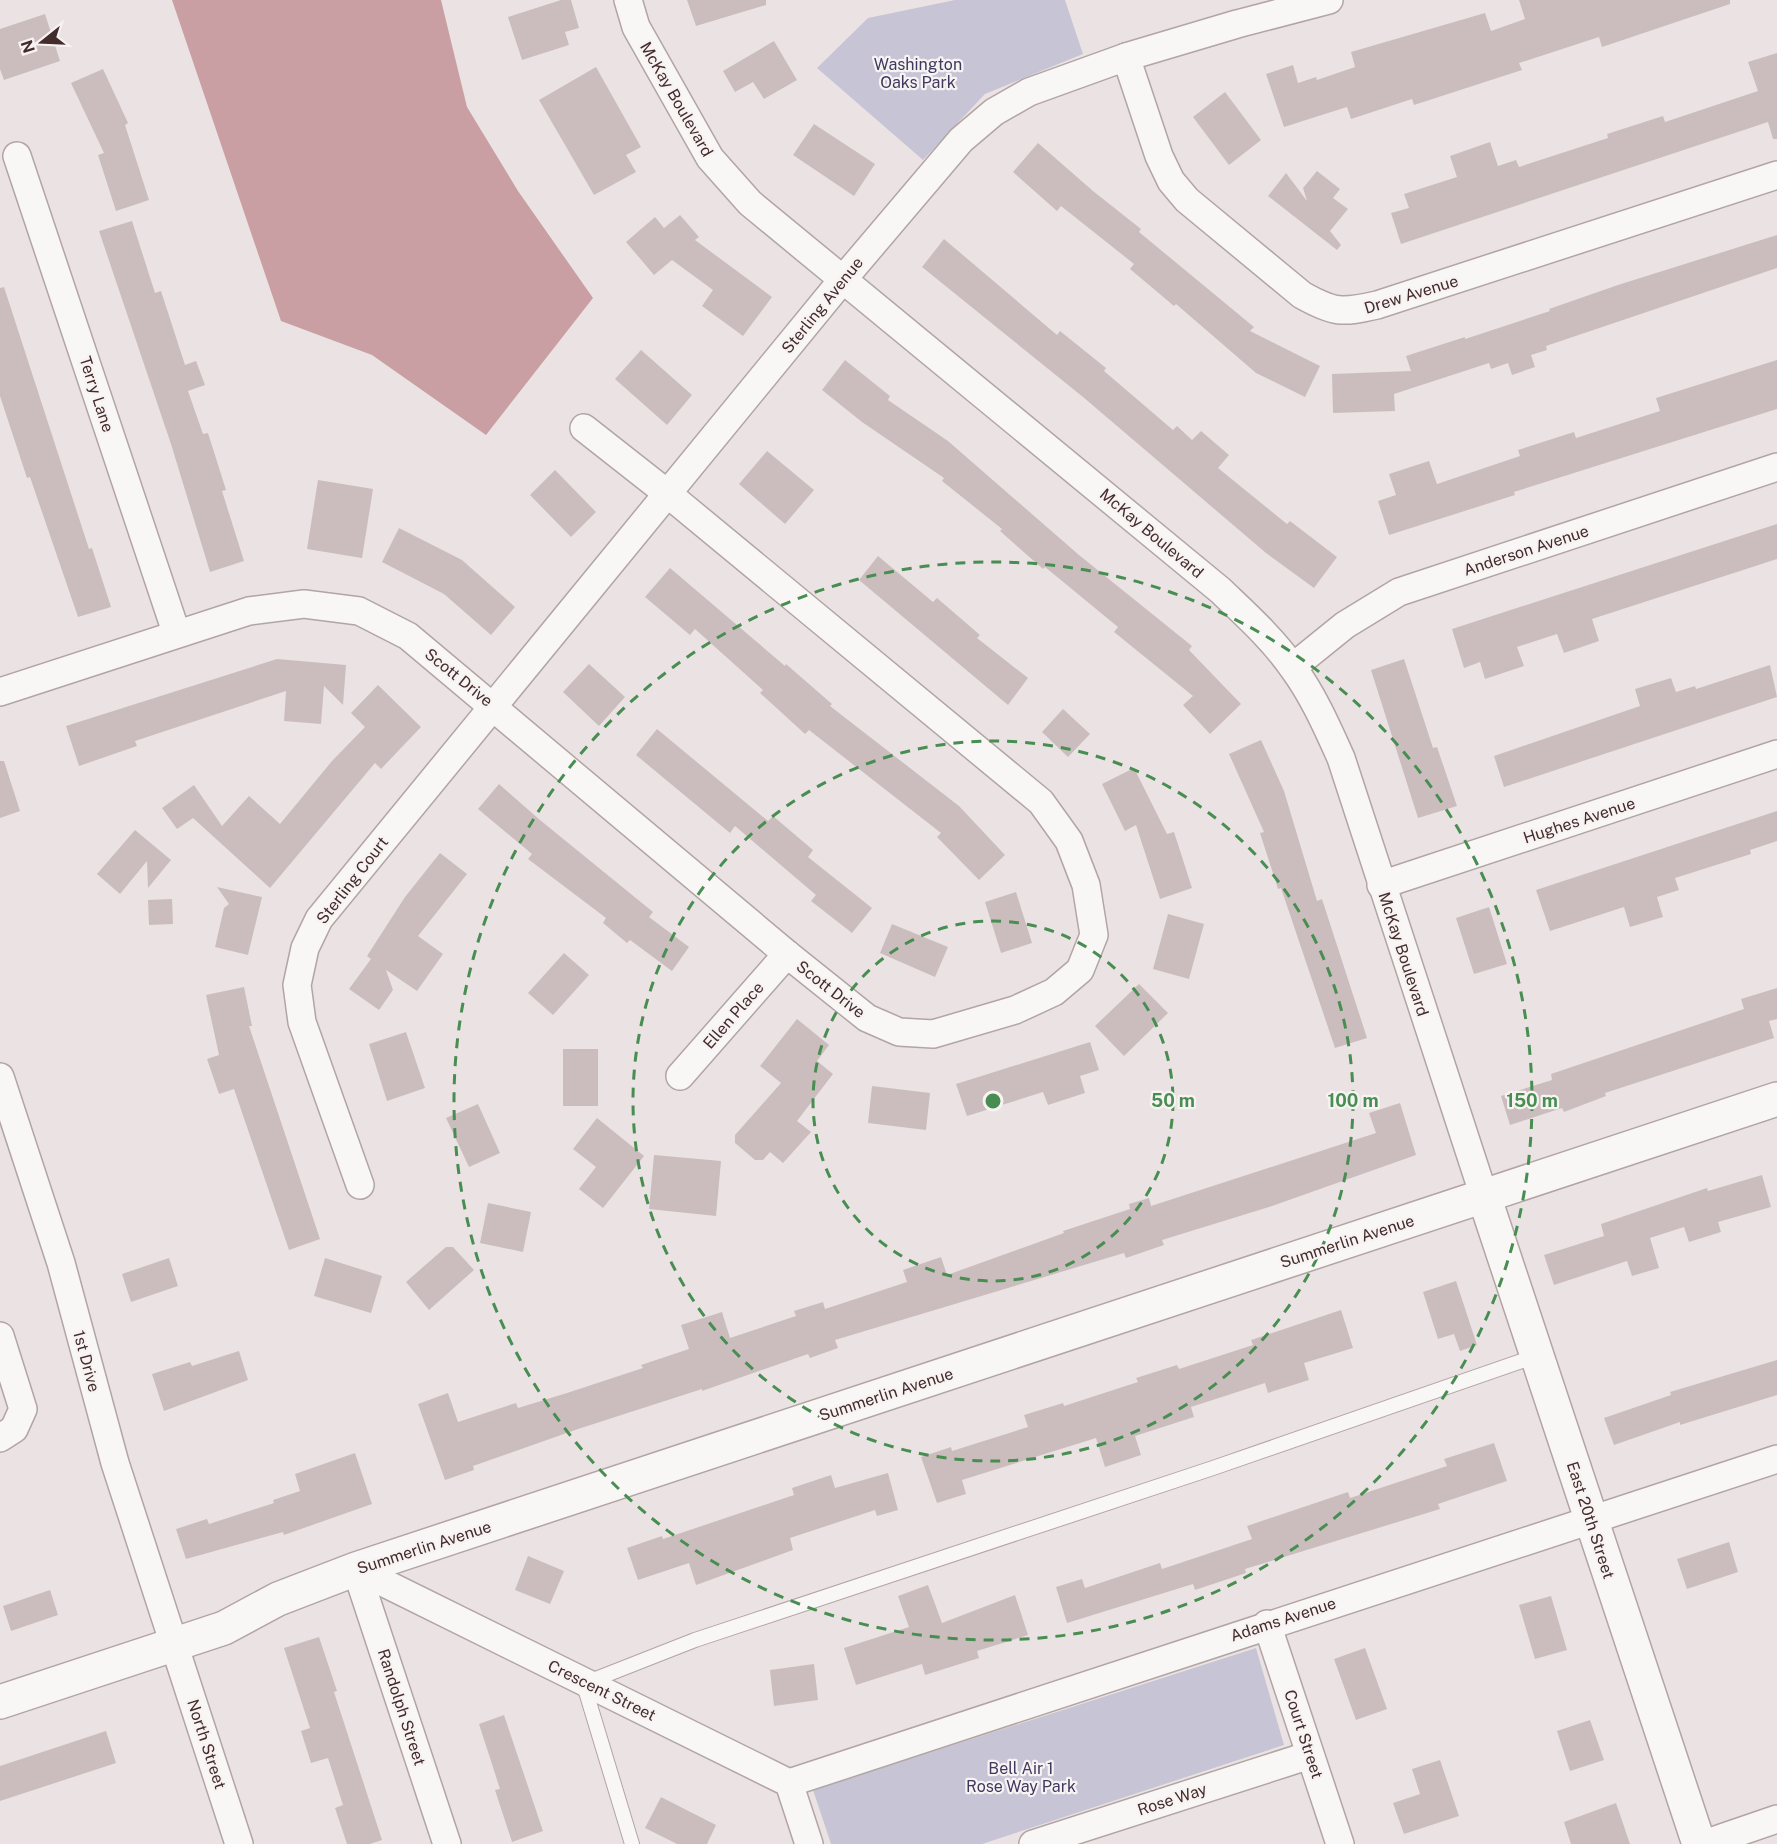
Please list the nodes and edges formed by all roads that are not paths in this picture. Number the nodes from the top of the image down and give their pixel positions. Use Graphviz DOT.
graph roads {
  1 [pos="628,0"];
  2 [pos="1329,0"];
  3 [pos="1126,57"];
  4 [pos="17,156"];
  5 [pos="1777,175"];
  6 [pos="844,278"];
  7 [pos="584,428"];
  8 [pos="1777,467"];
  9 [pos="668,494"];
  10 [pos="176,632"];
  11 [pos="1293,668"];
  12 [pos="0,692"];
  13 [pos="494,706"];
  14 [pos="1777,754"];
  15 [pos="1381,885"];
  16 [pos="787,954"];
  17 [pos="680,1076"];
  18 [pos="0,1077"];
  19 [pos="1777,1099"];
  20 [pos="360,1185"];
  21 [pos="1484,1196"];
  22 [pos="0,1336"];
  23 [pos="1536,1356"];
  24 [pos="0,1438"];
  25 [pos="1777,1459"];
  26 [pos="1591,1521"];
  27 [pos="356,1569"];
  28 [pos="1268,1624"];
  29 [pos="174,1644"];
  30 [pos="584,1682"];
  31 [pos="0,1702"];
  32 [pos="1310,1755"];
  33 [pos="789,1783"];
  34 [pos="1777,1819"];
  35 [pos="239,1844"];
  36 [pos="447,1844"];
  37 [pos="632,1844"];
  38 [pos="809,1844"];
  39 [pos="1033,1844"];
  40 [pos="1340,1844"];
  41 [pos="1699,1844"];
  42 [pos="1704,1844"];
  1 -- 6 [label="street, McKay Boulevard"];
  2 -- 3 [label="street, Sterling Avenue"];
  3 -- 5 [label="street, Drew Avenue"];
  3 -- 6 [label="street, Sterling Avenue"];
  4 -- 10 [label="street, Terry Lane"];
  6 -- 9 [label="street, Sterling Avenue"];
  6 -- 11 [label="street, McKay Boulevard"];
  7 -- 9 [label="street, Scott Drive"];
  8 -- 11 [label="street, Anderson Avenue"];
  9 -- 13 [label="street, Sterling Avenue"];
  9 -- 16 [label="street, Scott Drive"];
  10 -- 12 [label="street, Scott Drive"];
  10 -- 13 [label="street, Scott Drive"];
  11 -- 15 [label="street, McKay Boulevard"];
  13 -- 16 [label="street, Scott Drive"];
  13 -- 20 [label="street, Sterling Court"];
  14 -- 15 [label="street, Hughes Avenue"];
  15 -- 21 [label="street, McKay Boulevard"];
  16 -- 17 [label="street, Ellen Place"];
  18 -- 29 [label="street, 1st Drive"];
  19 -- 21 [label="street, Summerlin Avenue"];
  21 -- 23 [label="street, East 20th Street"];
  21 -- 27 [label="street, Summerlin Avenue"];
  22 -- 24 [label="street"];
  23 -- 26 [label="street, East 20th Street"];
  23 -- 30 [label="lane"];
  25 -- 26 [label="street, Adams Avenue"];
  26 -- 28 [label="street, Adams Avenue"];
  26 -- 41 [label="street, East 20th Street"];
  27 -- 29 [label="street, Summerlin Avenue"];
  27 -- 30 [label="street, Crescent Street"];
  27 -- 36 [label="street, Randolph Street"];
  28 -- 32 [label="street, Court Street"];
  28 -- 33 [label="street, Adams Avenue"];
  29 -- 31 [label="street, Summerlin Avenue"];
  29 -- 35 [label="street, North Street"];
  30 -- 33 [label="street, Crescent Street"];
  30 -- 37 [label="lane"];
  32 -- 39 [label="street, Rose Way"];
  32 -- 40 [label="street, Court Street"];
  33 -- 38 [label="street"];
  34 -- 42 [label="street"];
}
